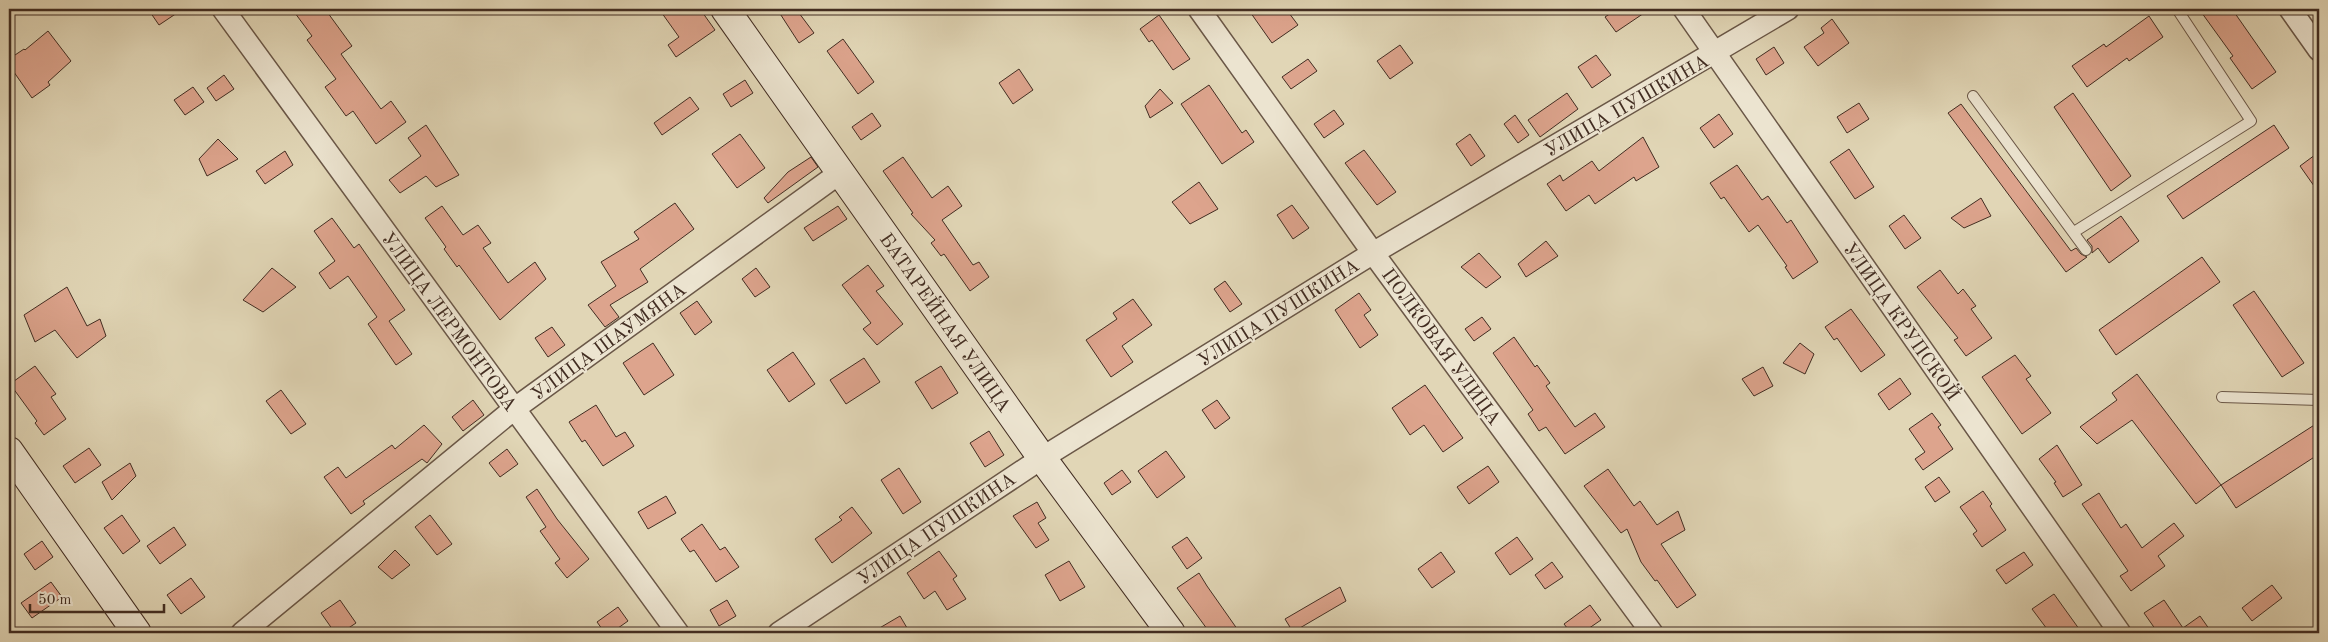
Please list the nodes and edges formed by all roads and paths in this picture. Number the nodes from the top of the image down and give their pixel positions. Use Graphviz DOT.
graph roads {
  1 [pos="223,9"];
  2 [pos="725,9"];
  3 [pos="1199,9"];
  4 [pos="1684,9"];
  5 [pos="1788,9"];
  6 [pos="2177,9"];
  7 [pos="2290,9"];
  8 [pos="2319,50"];
  9 [pos="1715,54"];
  10 [pos="1973,96"];
  11 [pos="841,172"];
  12 [pos="2074,232"];
  13 [pos="2086,250"];
  14 [pos="1373,253"];
  15 [pos="2222,398"];
  16 [pos="2319,400"];
  17 [pos="514,409"];
  18 [pos="9,451"];
  19 [pos="1042,458"];
  20 [pos="137,633"];
  21 [pos="242,633"];
  22 [pos="678,633"];
  23 [pos="780,633"];
  24 [pos="1171,633"];
  25 [pos="1652,633"];
  26 [pos="2120,633"];
  1 -- 17 [label="street, УЛИЦА ЛЕРМОНТОВА"];
  2 -- 11 [label="street, БАТАРЕЙНАЯ УЛИЦА"];
  3 -- 14 [label="street, ПОЛКОВАЯ УЛИЦА"];
  4 -- 9 [label="street, УЛИЦА КРУПСКОЙ"];
  5 -- 9 [label="street, УЛИЦА ПУШКИНА"];
  6 -- 12 [label="lane"];
  7 -- 8 [label="street"];
  9 -- 14 [label="street, УЛИЦА ПУШКИНА"];
  9 -- 26 [label="street, УЛИЦА КРУПСКОЙ"];
  10 -- 12 [label="lane"];
  11 -- 17 [label="street, УЛИЦА ШАУМЯНА"];
  11 -- 19 [label="street, БАТАРЕЙНАЯ УЛИЦА"];
  12 -- 13 [label="lane"];
  14 -- 19 [label="street, УЛИЦА ПУШКИНА"];
  14 -- 25 [label="street, ПОЛКОВАЯ УЛИЦА"];
  15 -- 16 [label="lane"];
  17 -- 21 [label="street, УЛИЦА ШАУМЯНА"];
  17 -- 22 [label="street, УЛИЦА ЛЕРМОНТОВА"];
  18 -- 20 [label="street"];
  19 -- 23 [label="street, УЛИЦА ПУШКИНА"];
  19 -- 24 [label="street, БАТАРЕЙНАЯ УЛИЦА"];
}
